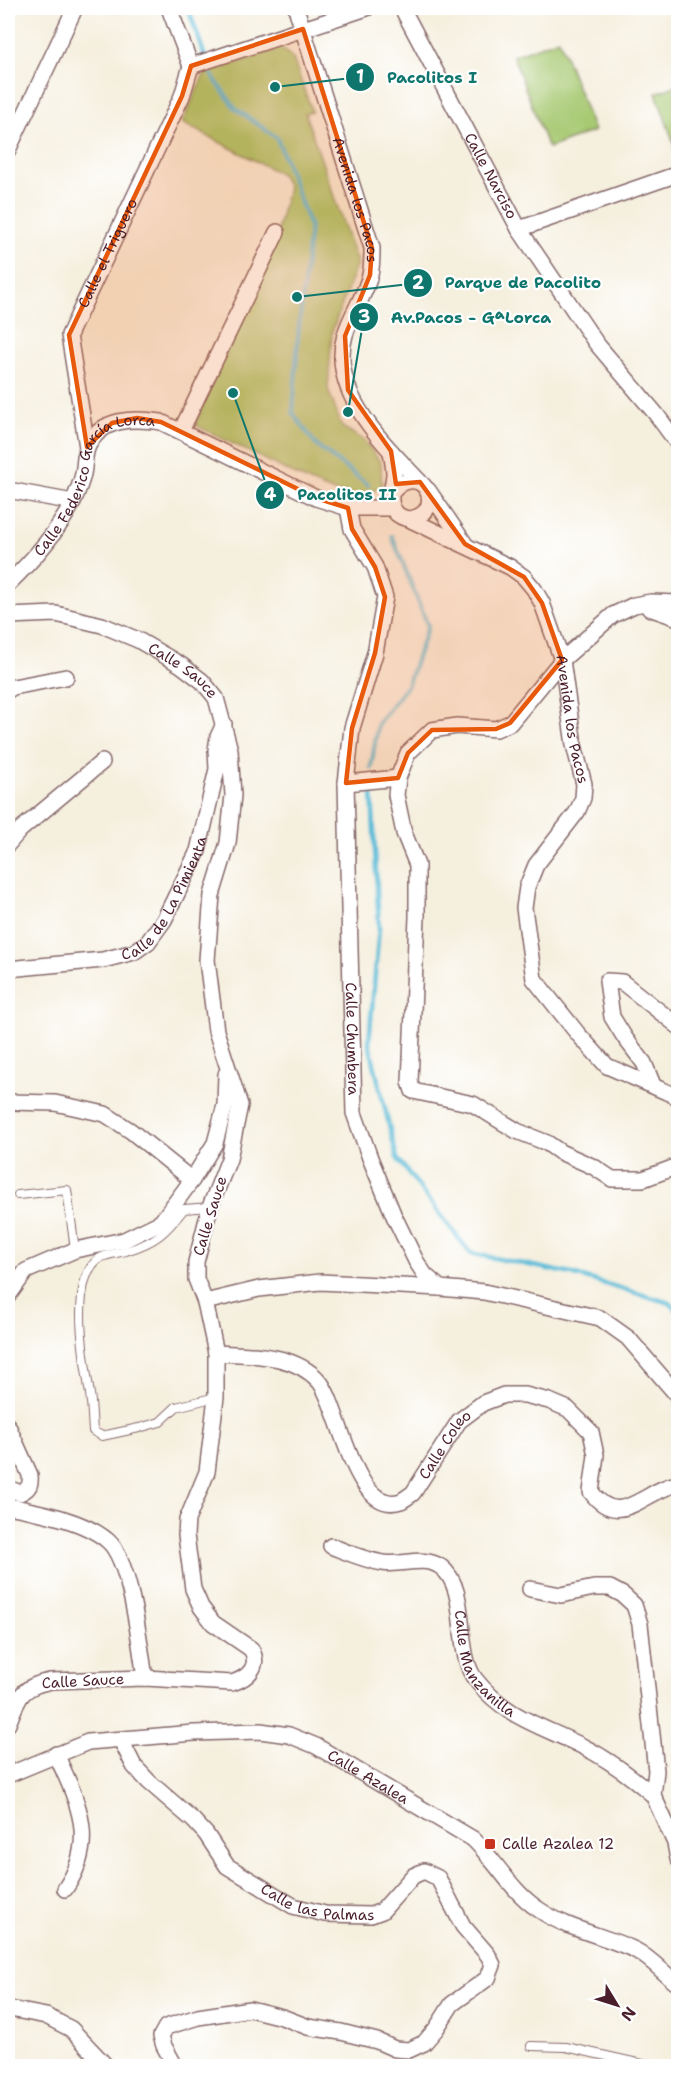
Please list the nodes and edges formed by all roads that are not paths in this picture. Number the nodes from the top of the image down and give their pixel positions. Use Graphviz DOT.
graph roads {
  1 [pos="75,8"];
  2 [pos="169,8"];
  3 [pos="296,8"];
  4 [pos="367,8"];
  5 [pos="402,8"];
  6 [pos="303,29"];
  7 [pos="191,66"];
  8 [pos="8,150"];
  9 [pos="678,174"];
  10 [pos="519,229"];
  11 [pos="277,232"];
  12 [pos="181,431"];
  13 [pos="678,444"];
  14 [pos="87,447"];
  15 [pos="391,451"];
  16 [pos="424,486"];
  17 [pos="8,490"];
  18 [pos="393,491"];
  19 [pos="73,502"];
  20 [pos="348,508"];
  21 [pos="392,508"];
  22 [pos="411,520"];
  23 [pos="465,544"];
  24 [pos="8,584"];
  25 [pos="678,603"];
  26 [pos="634,605"];
  27 [pos="8,616"];
  28 [pos="678,618"];
  29 [pos="562,660"];
  30 [pos="66,677"];
  31 [pos="8,690"];
  32 [pos="224,724"];
  33 [pos="102,762"];
  34 [pos="398,778"];
  35 [pos="346,783"];
  36 [pos="8,844"];
  37 [pos="8,969"];
  38 [pos="678,1026"];
  39 [pos="226,1062"];
  40 [pos="653,1085"];
  41 [pos="678,1096"];
  42 [pos="8,1102"];
  43 [pos="678,1166"];
  44 [pos="192,1180"];
  45 [pos="18,1195"];
  46 [pos="210,1207"];
  47 [pos="75,1250"];
  48 [pos="440,1287"];
  49 [pos="8,1296"];
  50 [pos="205,1302"];
  51 [pos="216,1353"];
  52 [pos="216,1396"];
  53 [pos="678,1396"];
  54 [pos="8,1426"];
  55 [pos="678,1484"];
  56 [pos="8,1488"];
  57 [pos="8,1506"];
  58 [pos="331,1546"];
  59 [pos="530,1589"];
  60 [pos="145,1678"];
  61 [pos="8,1724"];
  62 [pos="121,1740"];
  63 [pos="56,1754"];
  64 [pos="8,1775"];
  65 [pos="653,1795"];
  66 [pos="678,1858"];
  67 [pos="65,1889"];
  68 [pos="678,1984"];
  69 [pos="8,2010"];
  70 [pos="531,2046"];
  71 [pos="106,2067"];
  72 [pos="175,2067"];
  73 [pos="651,2067"];
  1 -- 8 [label="street"];
  2 -- 7 [label="street"];
  3 -- 6 [label="street, Avenida los Pacos"];
  4 -- 6 [label="street"];
  5 -- 10 [label="street, Calle Narciso"];
  6 -- 7 [label="street"];
  6 -- 15 [label="street, Avenida los Pacos"];
  7 -- 14 [label="street, Calle el Triguero"];
  9 -- 10 [label="street, Calle Narciso"];
  10 -- 13 [label="street"];
  11 -- 12 [label="street"];
  12 -- 14 [label="street, Calle Federico García Lorca"];
  12 -- 20 [label="street, Calle Federico García Lorca"];
  14 -- 19 [label="street, Calle Federico García Lorca"];
  15 -- 16 [label="street, Avenida los Pacos"];
  15 -- 18 [label="street"];
  16 -- 18 [label="street"];
  16 -- 22 [label="street"];
  16 -- 23 [label="street, Avenida los Pacos"];
  17 -- 19 [label="street"];
  18 -- 21 [label="street"];
  19 -- 24 [label="street, Calle Federico García Lorca"];
  20 -- 21 [label="street, Calle Federico García Lorca"];
  20 -- 35 [label="street, Calle Chumbera"];
  21 -- 22 [label="street"];
  22 -- 23 [label="street, Avenida los Pacos"];
  23 -- 29 [label="street, Avenida los Pacos"];
  25 -- 26 [label="street"];
  26 -- 28 [label="street"];
  26 -- 29 [label="street"];
  27 -- 32 [label="street, Calle Sauce"];
  29 -- 34 [label="street"];
  29 -- 40 [label="street, Avenida los Pacos"];
  30 -- 31 [label="street"];
  32 -- 37 [label="street, Calle de La Pimienta"];
  32 -- 39 [label="street, Calle Sauce"];
  33 -- 36 [label="street"];
  34 -- 35 [label="street"];
  34 -- 43 [label="street"];
  35 -- 48 [label="street, Calle Chumbera"];
  38 -- 40 [label="street"];
  39 -- 44 [label="street"];
  39 -- 46 [label="street, Calle Sauce"];
  40 -- 41 [label="street, Avenida los Pacos"];
  42 -- 44 [label="street"];
  44 -- 47 [label="street"];
  45 -- 47 [label="lane"];
  46 -- 50 [label="street, Calle Sauce"];
  46 -- 52 [label="lane"];
  47 -- 49 [label="street"];
  48 -- 50 [label="street"];
  48 -- 53 [label="street"];
  50 -- 51 [label="street, Calle Sauce"];
  51 -- 52 [label="street, Calle Sauce"];
  51 -- 55 [label="street, Calle Coleo"];
  52 -- 60 [label="street, Calle Sauce"];
  54 -- 56 [label="street"];
  57 -- 60 [label="street"];
  58 -- 65 [label="street, Calle Manzanilla"];
  59 -- 65 [label="street"];
  60 -- 61 [label="street, Calle Sauce"];
  62 -- 63 [label="street, Calle Azalea"];
  62 -- 68 [label="street, Calle Azalea"];
  62 -- 72 [label="street, Calle las Palmas"];
  63 -- 64 [label="street, Calle Azalea"];
  63 -- 67 [label="street"];
  65 -- 66 [label="street"];
  69 -- 71 [label="street"];
  70 -- 73 [label="lane"];
}
